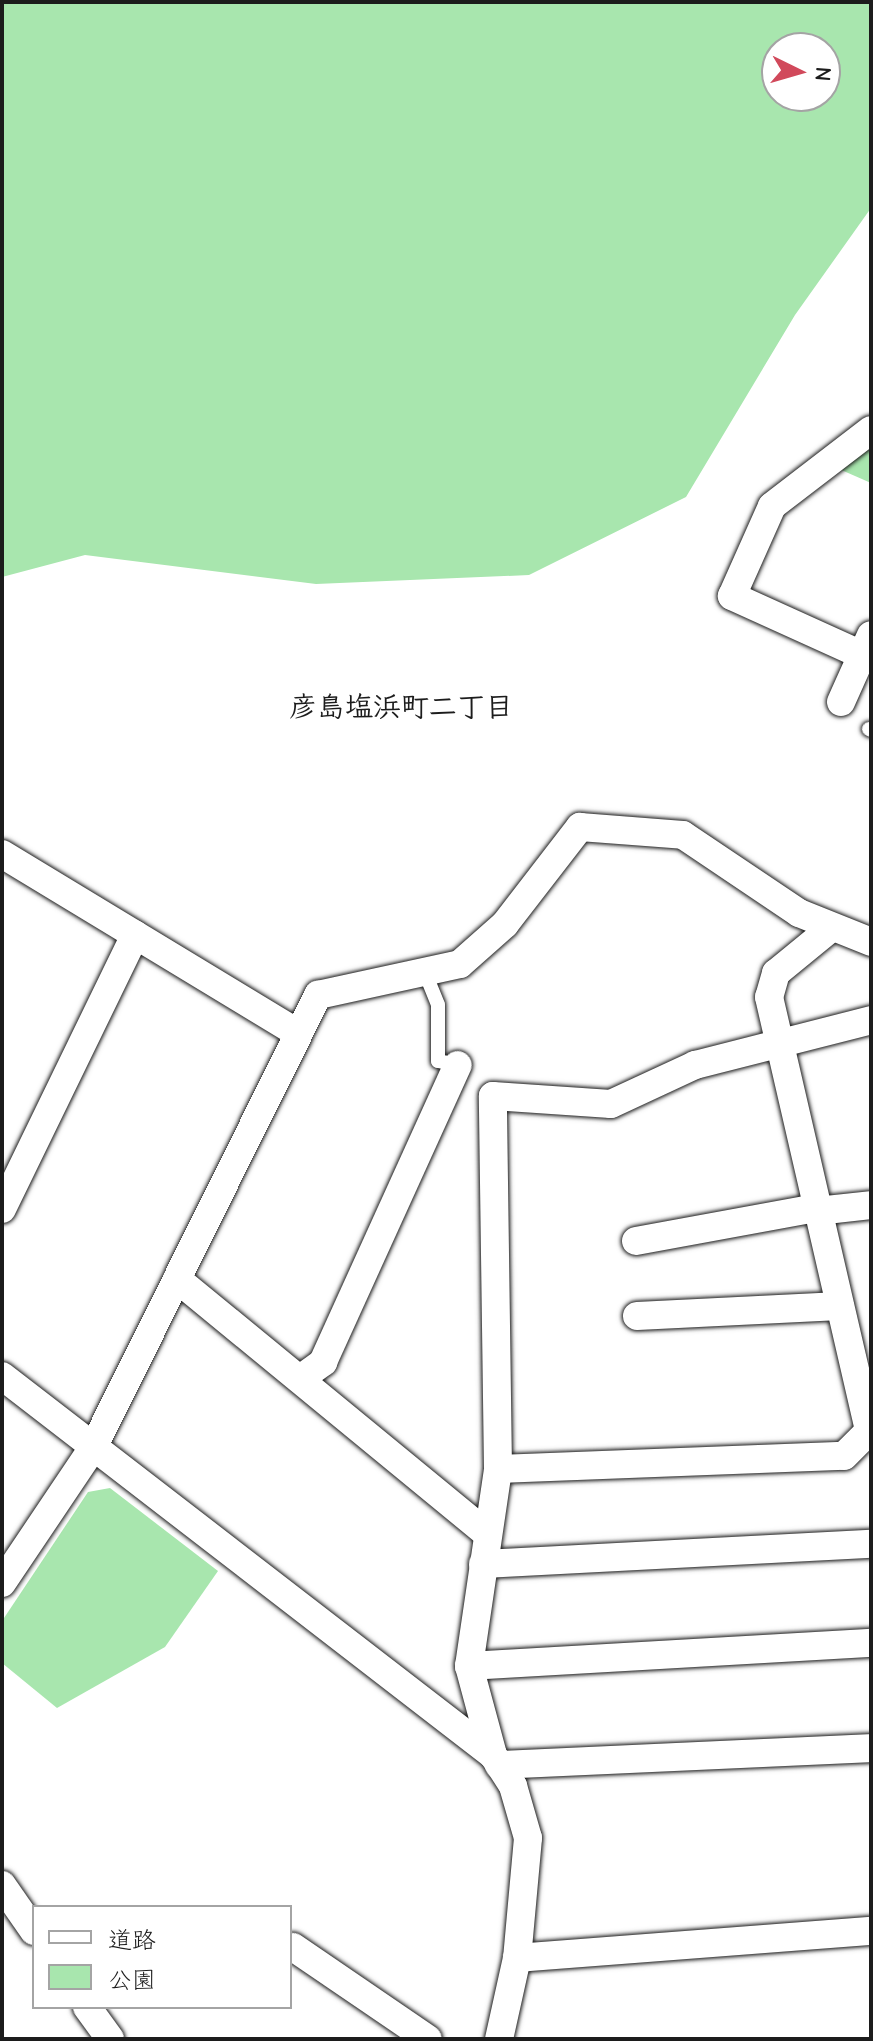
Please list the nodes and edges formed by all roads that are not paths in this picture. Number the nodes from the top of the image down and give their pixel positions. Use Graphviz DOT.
graph roads {
  1 [pos="871,430"];
  2 [pos="866,645"];
  3 [pos="841,702"];
  4 [pos="2,854"];
  5 [pos="831,928"];
  6 [pos="135,935"];
  7 [pos="871,942"];
  8 [pos="426,975"];
  9 [pos="871,1020"];
  10 [pos="296,1032"];
  11 [pos="778,1044"];
  12 [pos="458,1065"];
  13 [pos="871,1205"];
  14 [pos="2,1209"];
  15 [pos="817,1210"];
  16 [pos="636,1241"];
  17 [pos="177,1279"];
  18 [pos="840,1306"];
  19 [pos="637,1316"];
  20 [pos="2,1376"];
  21 [pos="300,1379"];
  22 [pos="870,1430"];
  23 [pos="94,1446"];
  24 [pos="498,1469"];
  25 [pos="486,1533"];
  26 [pos="871,1544"];
  27 [pos="483,1564"];
  28 [pos="2,1583"];
  29 [pos="871,1643"];
  30 [pos="469,1666"];
  31 [pos="871,1748"];
  32 [pos="496,1760"];
  33 [pos="2,1885"];
  34 [pos="32,1928"];
  35 [pos="871,1931"];
  36 [pos="293,1947"];
  37 [pos="517,1958"];
  38 [pos="88,2009"];
  39 [pos="400,2030"];
  40 [pos="110,2039"];
  41 [pos="428,2039"];
  42 [pos="499,2039"];
  1 -- 2 [label="street"];
  2 -- 3 [label="street"];
  4 -- 6 [label="street"];
  5 -- 7 [label="street"];
  5 -- 8 [label="street"];
  5 -- 11 [label="street"];
  6 -- 10 [label="street"];
  6 -- 14 [label="street"];
  8 -- 10 [label="street"];
  8 -- 12 [label="lane"];
  9 -- 11 [label="street"];
  10 -- 17 [label="street"];
  11 -- 15 [label="street"];
  11 -- 24 [label="street"];
  12 -- 21 [label="street"];
  13 -- 15 [label="street"];
  15 -- 16 [label="street"];
  15 -- 18 [label="street"];
  17 -- 21 [label="street"];
  17 -- 23 [label="street"];
  18 -- 19 [label="street"];
  18 -- 22 [label="street"];
  20 -- 23 [label="street"];
  21 -- 25 [label="street"];
  22 -- 24 [label="street"];
  23 -- 28 [label="street"];
  23 -- 32 [label="street"];
  24 -- 25 [label="street"];
  25 -- 27 [label="street"];
  26 -- 27 [label="street"];
  27 -- 30 [label="street"];
  29 -- 30 [label="street"];
  30 -- 32 [label="street"];
  31 -- 32 [label="street"];
  32 -- 37 [label="street"];
  33 -- 34 [label="street"];
  35 -- 37 [label="street"];
  36 -- 39 [label="street"];
  37 -- 42 [label="street"];
  38 -- 40 [label="street"];
  39 -- 41 [label="street"];
}
